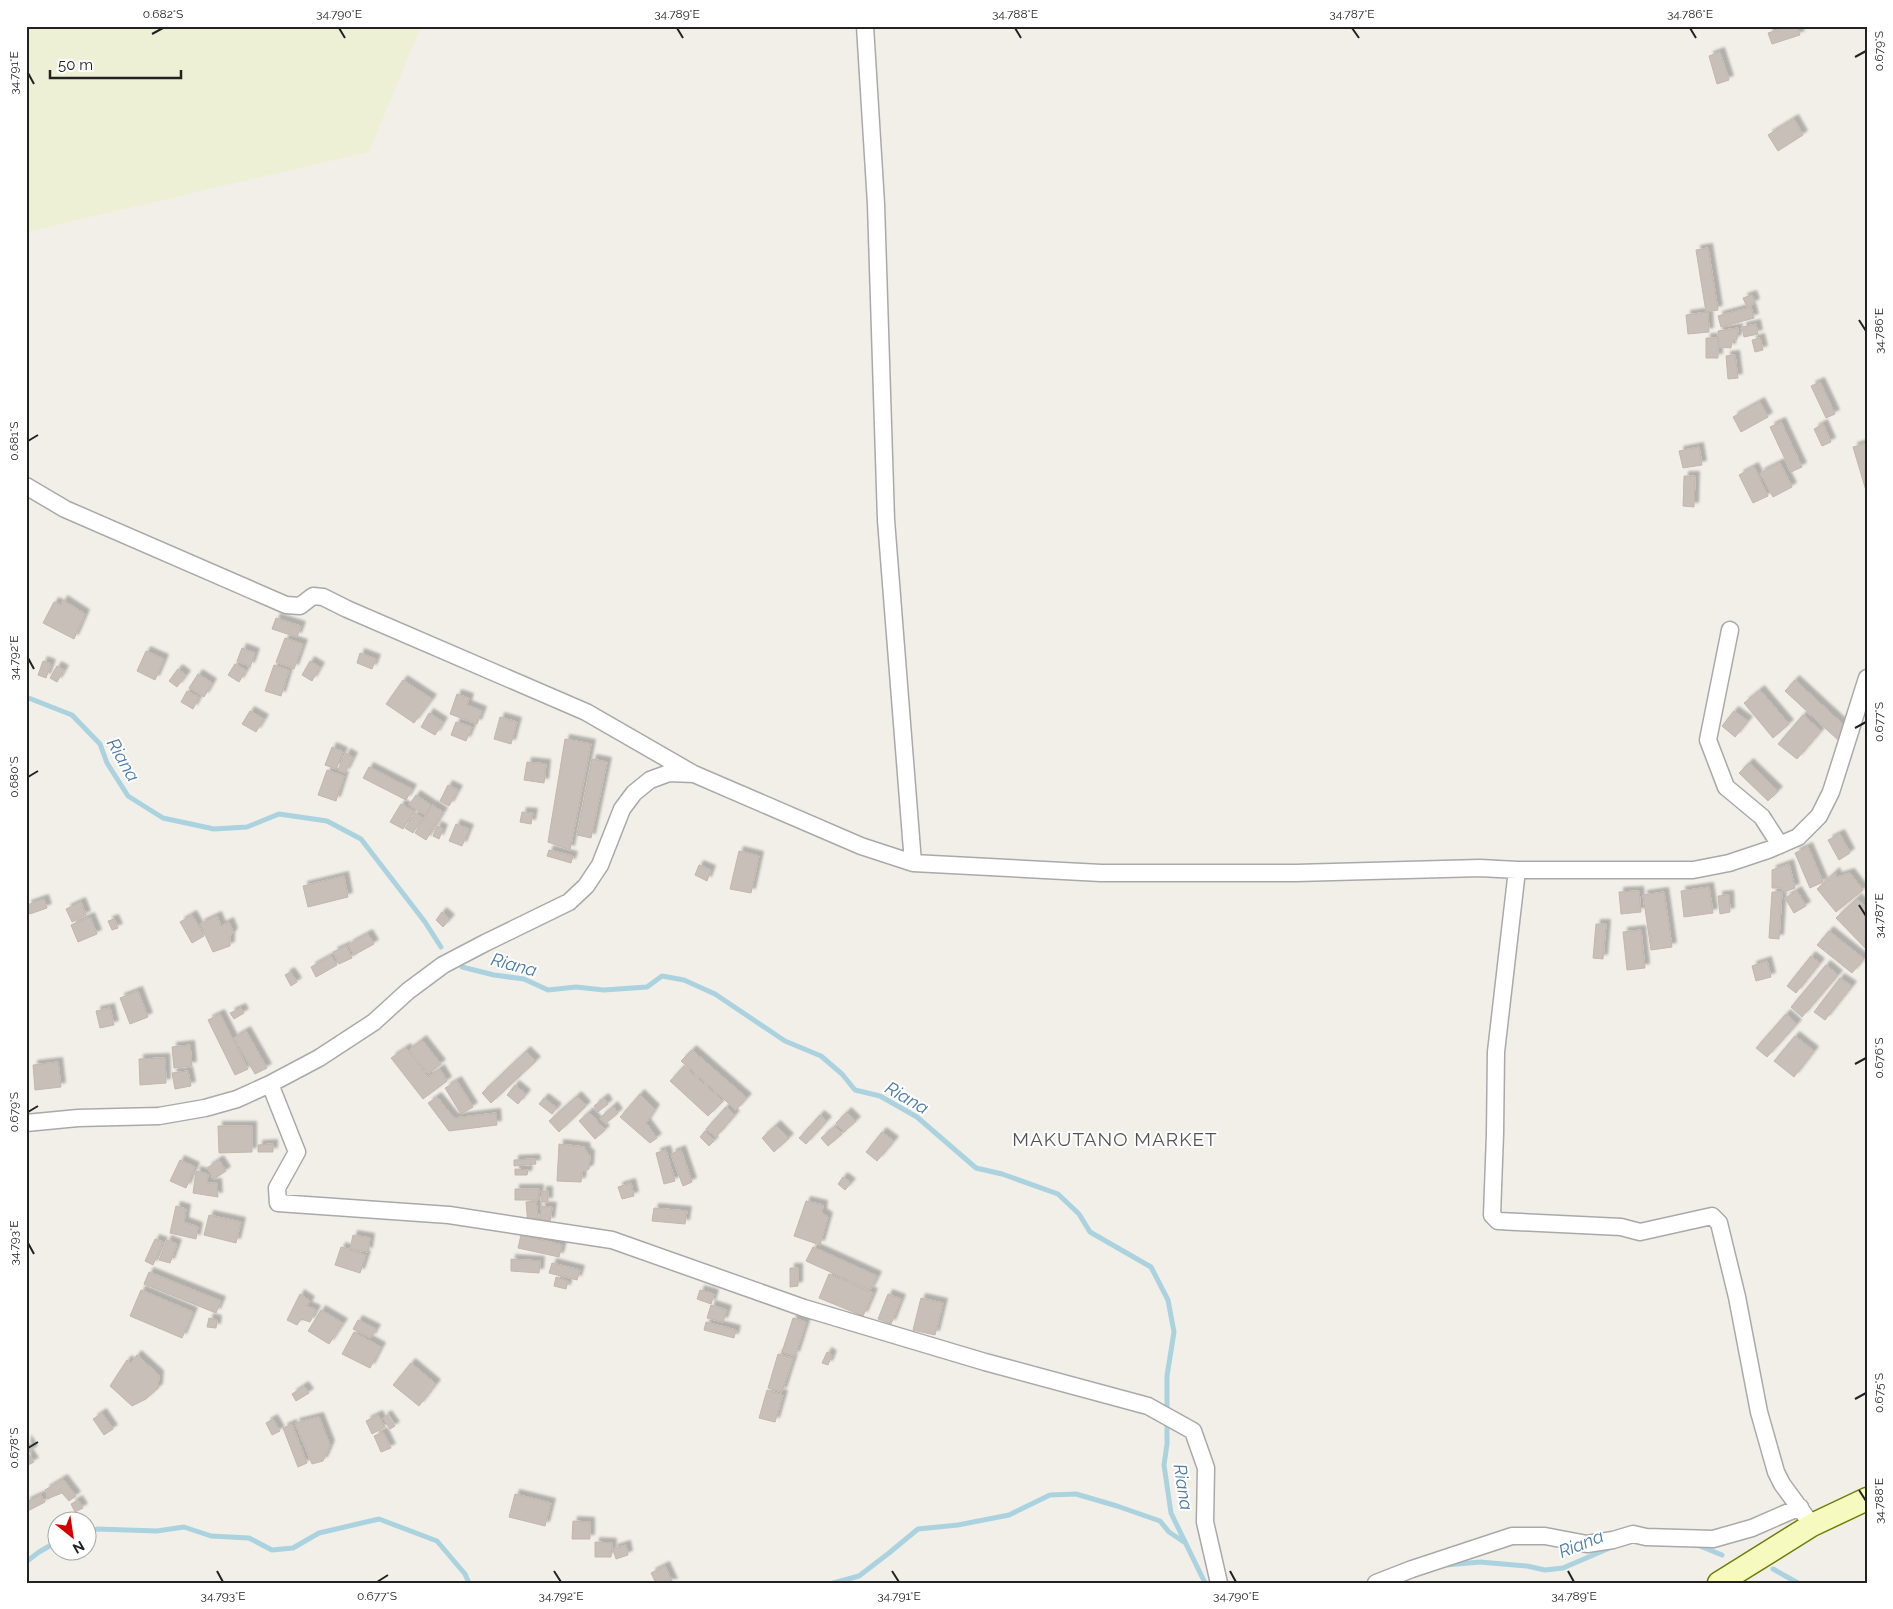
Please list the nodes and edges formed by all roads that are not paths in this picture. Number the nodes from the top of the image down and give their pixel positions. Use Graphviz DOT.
graph roads {
  1 [pos="865,26"];
  2 [pos="26,486"];
  3 [pos="1730,630"];
  4 [pos="1867,678"];
  5 [pos="694,774"];
  6 [pos="1780,845"];
  7 [pos="913,862"];
  8 [pos="1518,870"];
  9 [pos="270,1084"];
  10 [pos="26,1123"];
  11 [pos="1867,1499"];
  12 [pos="1806,1516"];
  13 [pos="1219,1583"];
  14 [pos="1376,1583"];
  15 [pos="1720,1583"];
  1 -- 7 [label="street"];
  2 -- 5 [label="street"];
  3 -- 6 [label="street"];
  4 -- 6 [label="street"];
  5 -- 7 [label="street"];
  5 -- 9 [label="street"];
  6 -- 8 [label="street"];
  7 -- 8 [label="street"];
  8 -- 12 [label="street"];
  9 -- 10 [label="street"];
  9 -- 13 [label="street"];
  11 -- 12 [label="main road"];
  12 -- 14 [label="street"];
  12 -- 15 [label="main road"];
}
